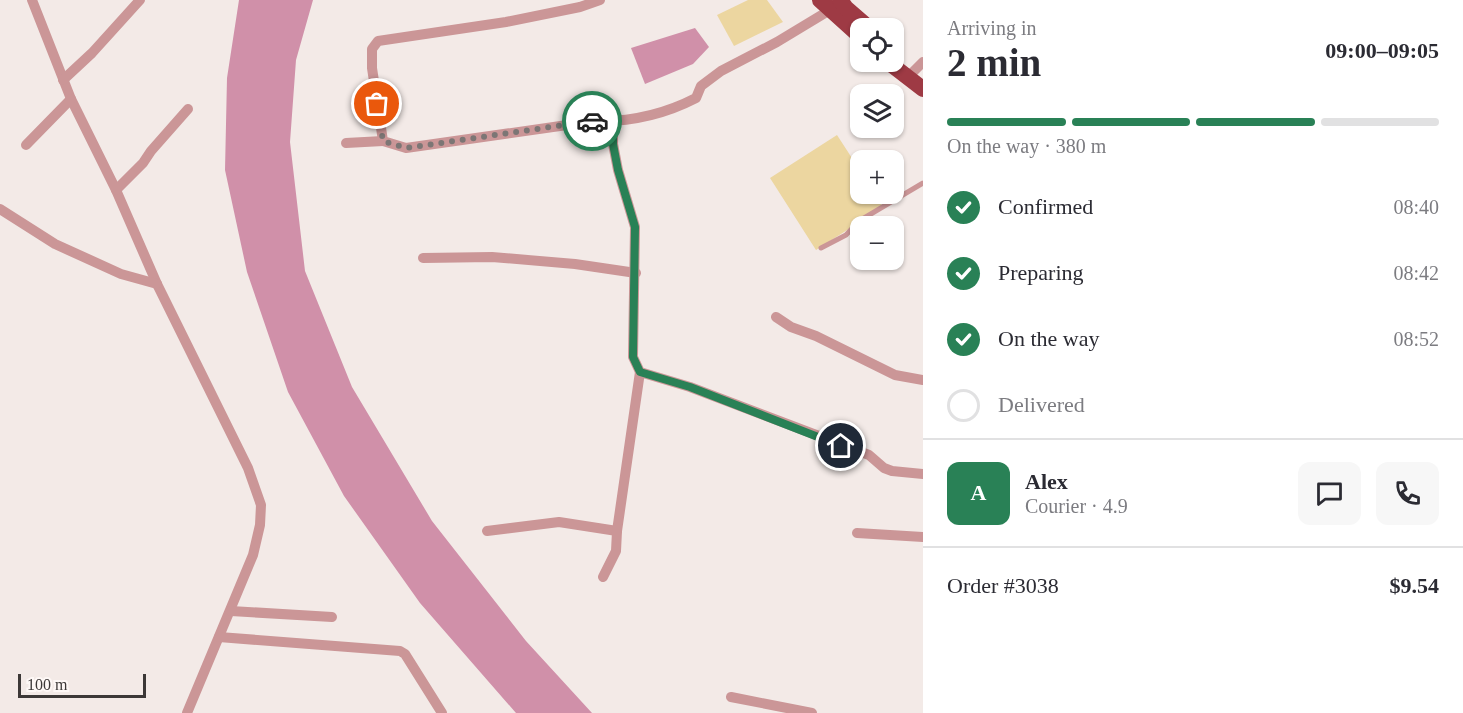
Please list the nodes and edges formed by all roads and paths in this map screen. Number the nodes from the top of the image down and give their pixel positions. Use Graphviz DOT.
graph roads {
  1 [pos="32,0"];
  2 [pos="140,0"];
  3 [pos="600,0"];
  4 [pos="830,3"];
  5 [pos="858,18"];
  6 [pos="850,25"];
  7 [pos="904,60"];
  8 [pos="917,71"];
  9 [pos="63,80"];
  10 [pos="923,89"];
  11 [pos="71,99"];
  12 [pos="188,109"];
  13 [pos="613,122"];
  14 [pos="383,141"];
  15 [pos="346,143"];
  16 [pos="26,145"];
  17 [pos="923,183"];
  18 [pos="116,190"];
  19 [pos="904,194"];
  20 [pos="887,204"];
  21 [pos="0,209"];
  22 [pos="821,248"];
  23 [pos="423,258"];
  24 [pos="636,273"];
  25 [pos="157,284"];
  26 [pos="776,317"];
  27 [pos="640,372"];
  28 [pos="923,380"];
  29 [pos="923,474"];
  30 [pos="487,531"];
  31 [pos="617,531"];
  32 [pos="857,533"];
  33 [pos="923,537"];
  34 [pos="603,577"];
  35 [pos="231,611"];
  36 [pos="332,617"];
  37 [pos="219,637"];
  38 [pos="731,697"];
  39 [pos="187,713"];
  40 [pos="442,713"];
  41 [pos="812,713"];
  1 -- 9 [label="street"];
  2 -- 9 [label="street"];
  3 -- 14 [label="street"];
  4 -- 5 [label="highway"];
  4 -- 6 [label="highway"];
  4 -- 13 [label="street"];
  7 -- 8 [label="highway"];
  8 -- 10 [label="highway"];
  9 -- 11 [label="street"];
  11 -- 16 [label="street"];
  11 -- 18 [label="street"];
  12 -- 18 [label="street"];
  13 -- 14 [label="street"];
  13 -- 24 [label="street"];
  14 -- 15 [label="street"];
  17 -- 19 [label="lane"];
  18 -- 25 [label="street"];
  20 -- 22 [label="lane"];
  21 -- 25 [label="street"];
  23 -- 24 [label="street"];
  24 -- 27 [label="street"];
  25 -- 35 [label="street"];
  26 -- 28 [label="street"];
  27 -- 29 [label="street"];
  27 -- 31 [label="street"];
  30 -- 31 [label="street"];
  31 -- 34 [label="street"];
  32 -- 33 [label="street"];
  35 -- 36 [label="street"];
  35 -- 37 [label="street"];
  37 -- 39 [label="street"];
  37 -- 40 [label="street"];
  38 -- 41 [label="street"];
}
